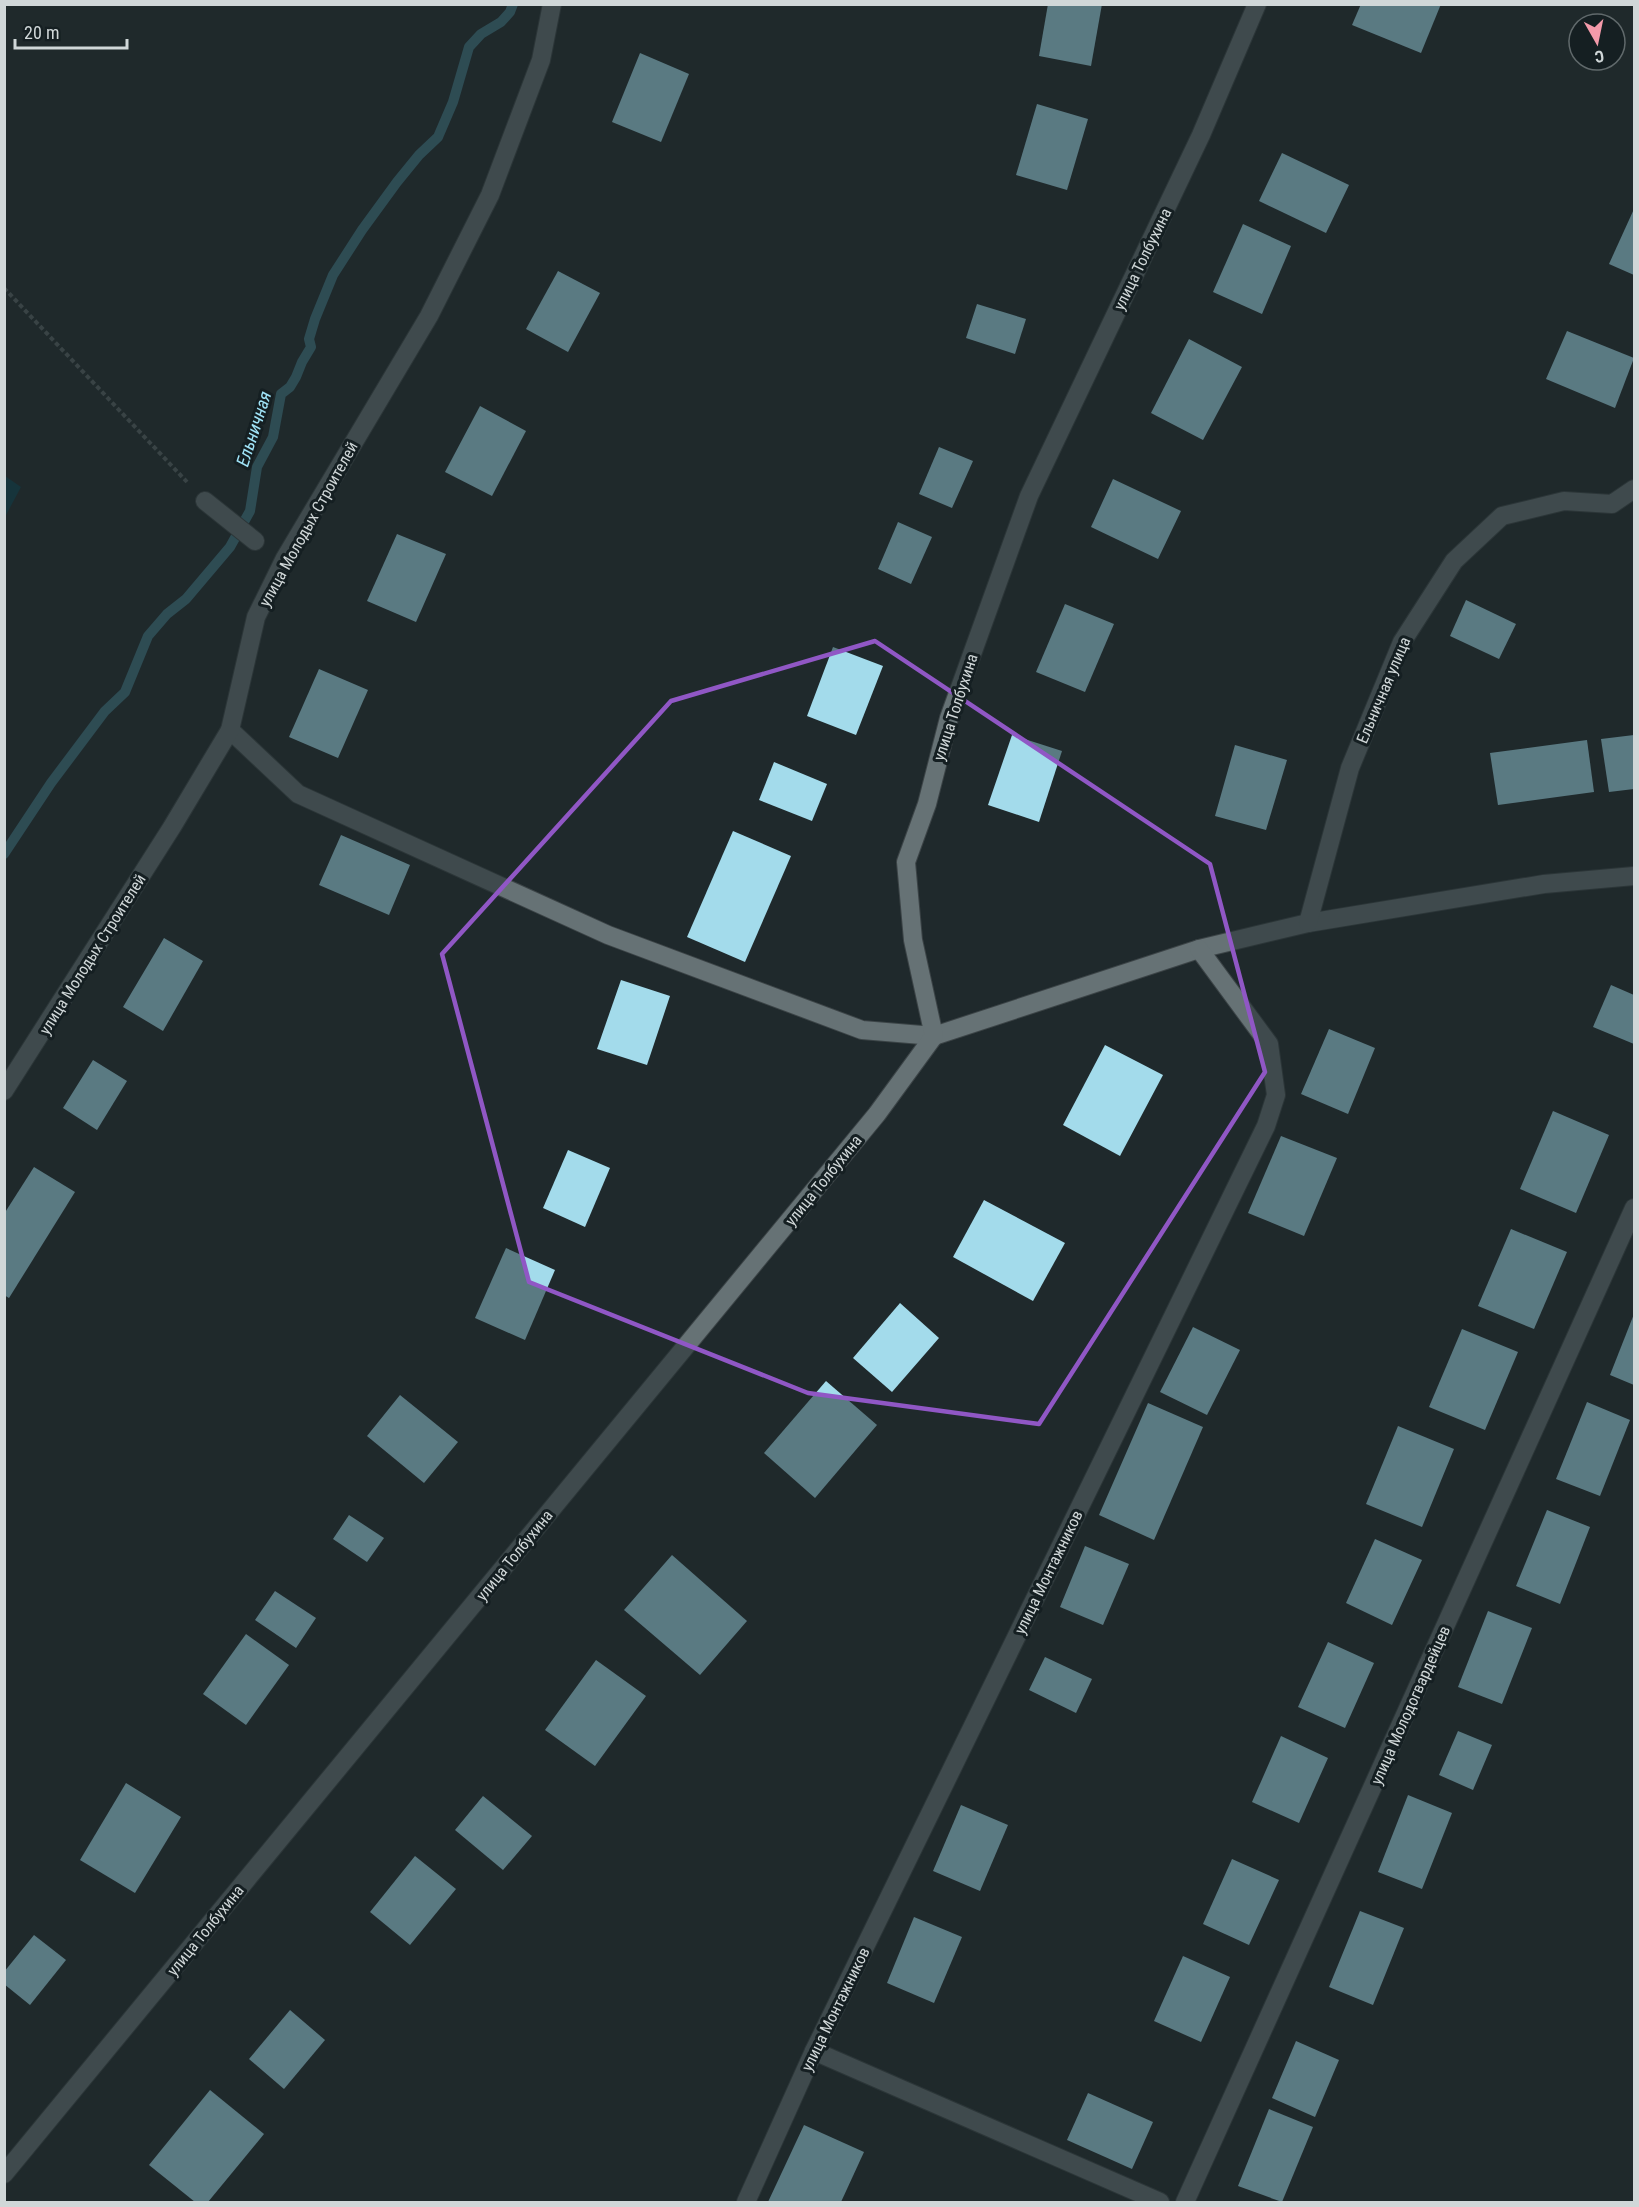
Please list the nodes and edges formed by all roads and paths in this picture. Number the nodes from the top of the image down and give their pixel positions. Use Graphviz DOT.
graph roads {
  1 [pos="552,4"];
  2 [pos="1257,4"];
  3 [pos="4,288"];
  4 [pos="1635,489"];
  5 [pos="205,501"];
  6 [pos="255,541"];
  7 [pos="230,730"];
  8 [pos="1635,876"];
  9 [pos="1308,923"];
  10 [pos="1199,949"];
  11 [pos="934,1036"];
  12 [pos="4,1091"];
  13 [pos="1635,1208"];
  14 [pos="814,2051"];
  15 [pos="4,2174"];
  16 [pos="746,2202"];
  17 [pos="1160,2202"];
  18 [pos="1185,2202"];
  1 -- 7 [label="street, улица Молодых Строителей"];
  2 -- 11 [label="street, улица Толбухина"];
  3 -- 5 [label="path"];
  4 -- 9 [label="street, Ельничная улица"];
  5 -- 6 [label="street"];
  7 -- 11 [label="street"];
  7 -- 12 [label="street, улица Молодых Строителей"];
  8 -- 9 [label="street"];
  9 -- 10 [label="street"];
  10 -- 11 [label="street"];
  10 -- 14 [label="street, улица Монтажников"];
  11 -- 15 [label="street, улица Толбухина"];
  13 -- 18 [label="street, улица Молодогвардейцев"];
  14 -- 16 [label="street, улица Монтажников"];
  14 -- 17 [label="street"];
}
